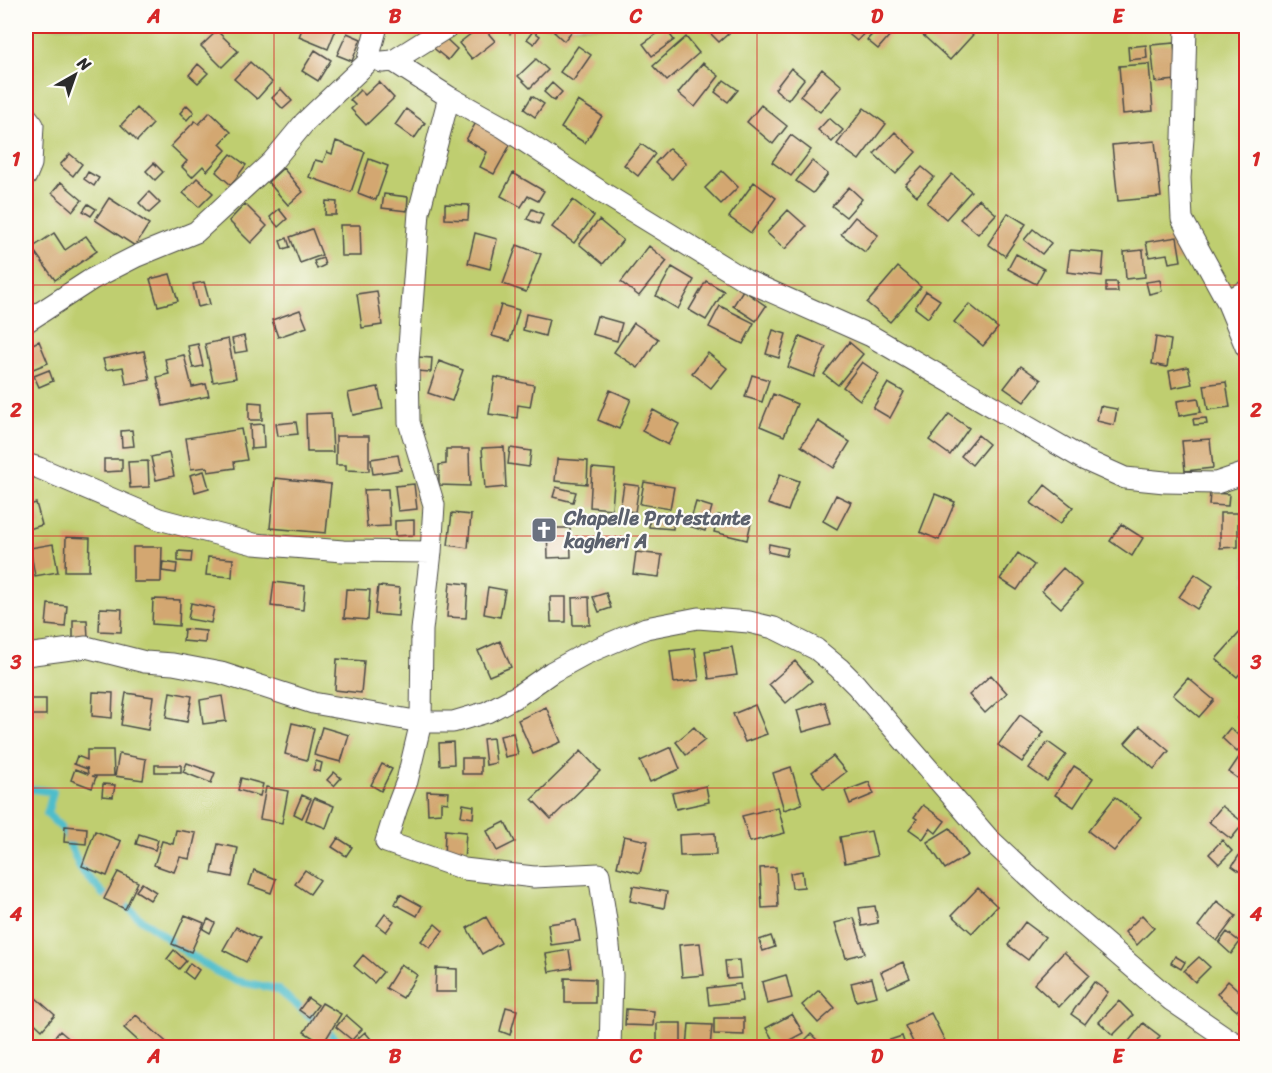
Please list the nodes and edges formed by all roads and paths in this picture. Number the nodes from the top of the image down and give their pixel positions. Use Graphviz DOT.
graph roads {
  1 [pos="377,26"];
  2 [pos="449,26"];
  3 [pos="1186,26"];
  4 [pos="393,62"];
  5 [pos="367,63"];
  6 [pos="449,97"];
  7 [pos="26,116"];
  8 [pos="26,176"];
  9 [pos="1246,291"];
  10 [pos="1227,301"];
  11 [pos="26,322"];
  12 [pos="1246,347"];
  13 [pos="26,464"];
  14 [pos="1246,473"];
  15 [pos="431,552"];
  16 [pos="26,655"];
  17 [pos="421,722"];
  18 [pos="610,1047"];
  19 [pos="1243,1047"];
  1 -- 5 [label="street"];
  2 -- 4 [label="street"];
  3 -- 10 [label="street"];
  4 -- 5 [label="street"];
  4 -- 6 [label="street"];
  5 -- 11 [label="street"];
  6 -- 14 [label="street"];
  6 -- 15 [label="street"];
  7 -- 8 [label="street"];
  9 -- 10 [label="street"];
  10 -- 12 [label="street"];
  13 -- 15 [label="street"];
  15 -- 17 [label="street"];
  16 -- 17 [label="street"];
  17 -- 18 [label="street"];
  17 -- 19 [label="street"];
}
